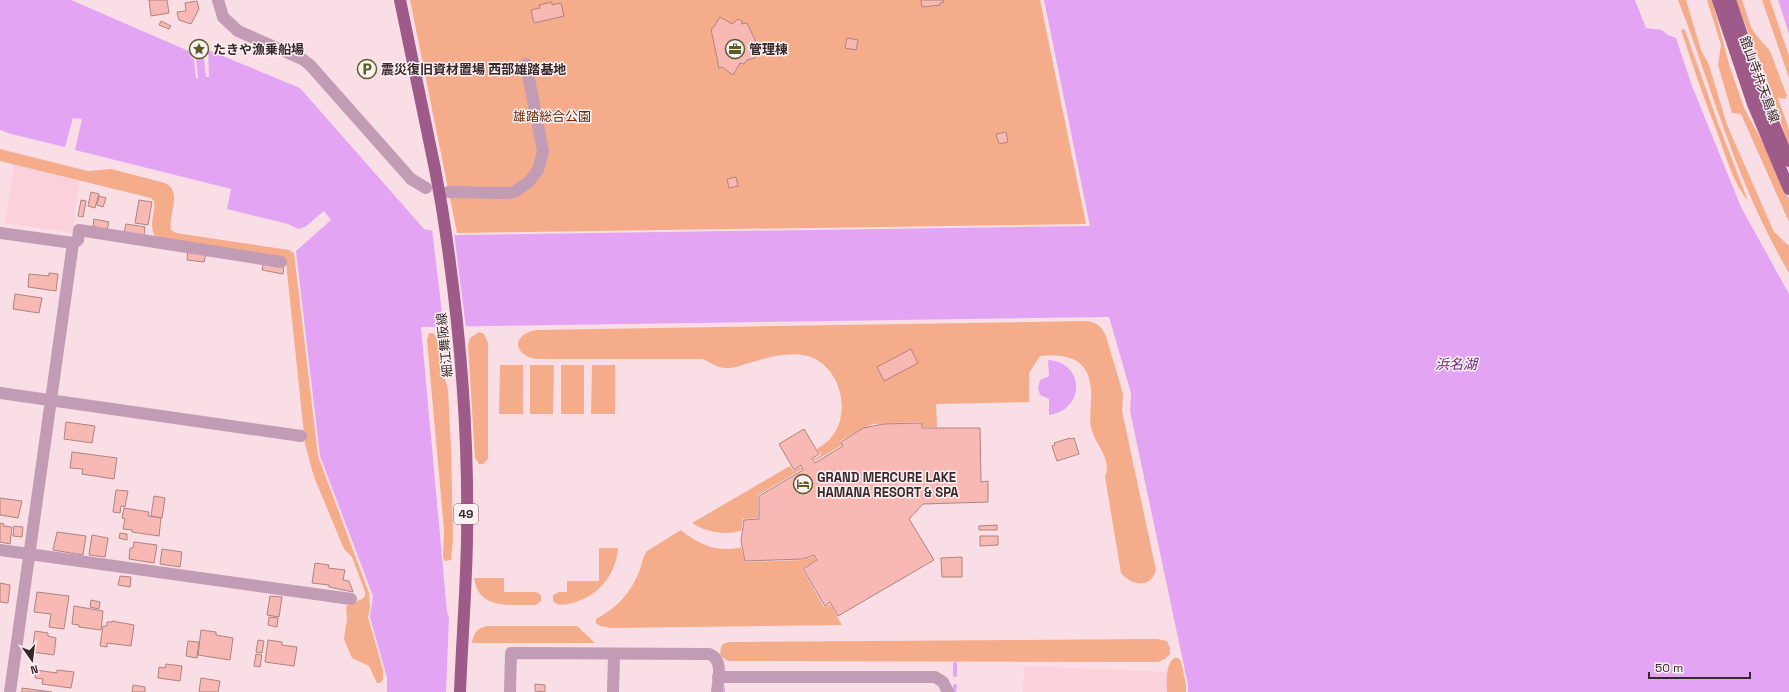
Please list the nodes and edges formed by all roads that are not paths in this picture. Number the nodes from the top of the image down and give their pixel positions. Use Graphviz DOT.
graph roads {
  1 [pos="218,0"];
  2 [pos="400,0"];
  3 [pos="1718,0"];
  4 [pos="1730,0"];
  5 [pos="526,64"];
  6 [pos="1789,161"];
  7 [pos="426,188"];
  8 [pos="1789,189"];
  9 [pos="448,192"];
  10 [pos="0,233"];
  11 [pos="73,243"];
  12 [pos="281,262"];
  13 [pos="0,393"];
  14 [pos="51,400"];
  15 [pos="301,436"];
  16 [pos="0,550"];
  17 [pos="30,554"];
  18 [pos="352,599"];
  19 [pos="614,655"];
  20 [pos="718,677"];
  21 [pos="10,692"];
  22 [pos="460,692"];
  23 [pos="510,692"];
  24 [pos="613,692"];
  25 [pos="717,692"];
  26 [pos="948,692"];
  1 -- 7 [label="street"];
  2 -- 22 [label="main road, 細江舞阪線 / 49, bridge"];
  3 -- 8 [label="main road, 舘山寺弁天島線"];
  4 -- 6 [label="main road, 舘山寺弁天島線"];
  5 -- 9 [label="street"];
  10 -- 11 [label="street"];
  11 -- 12 [label="street"];
  11 -- 14 [label="street"];
  13 -- 14 [label="street"];
  14 -- 15 [label="street"];
  14 -- 17 [label="street"];
  16 -- 17 [label="street"];
  17 -- 18 [label="street"];
  17 -- 21 [label="street"];
  19 -- 20 [label="street"];
  19 -- 23 [label="street"];
  19 -- 24 [label="street"];
  20 -- 25 [label="street"];
  20 -- 26 [label="street"];
}
